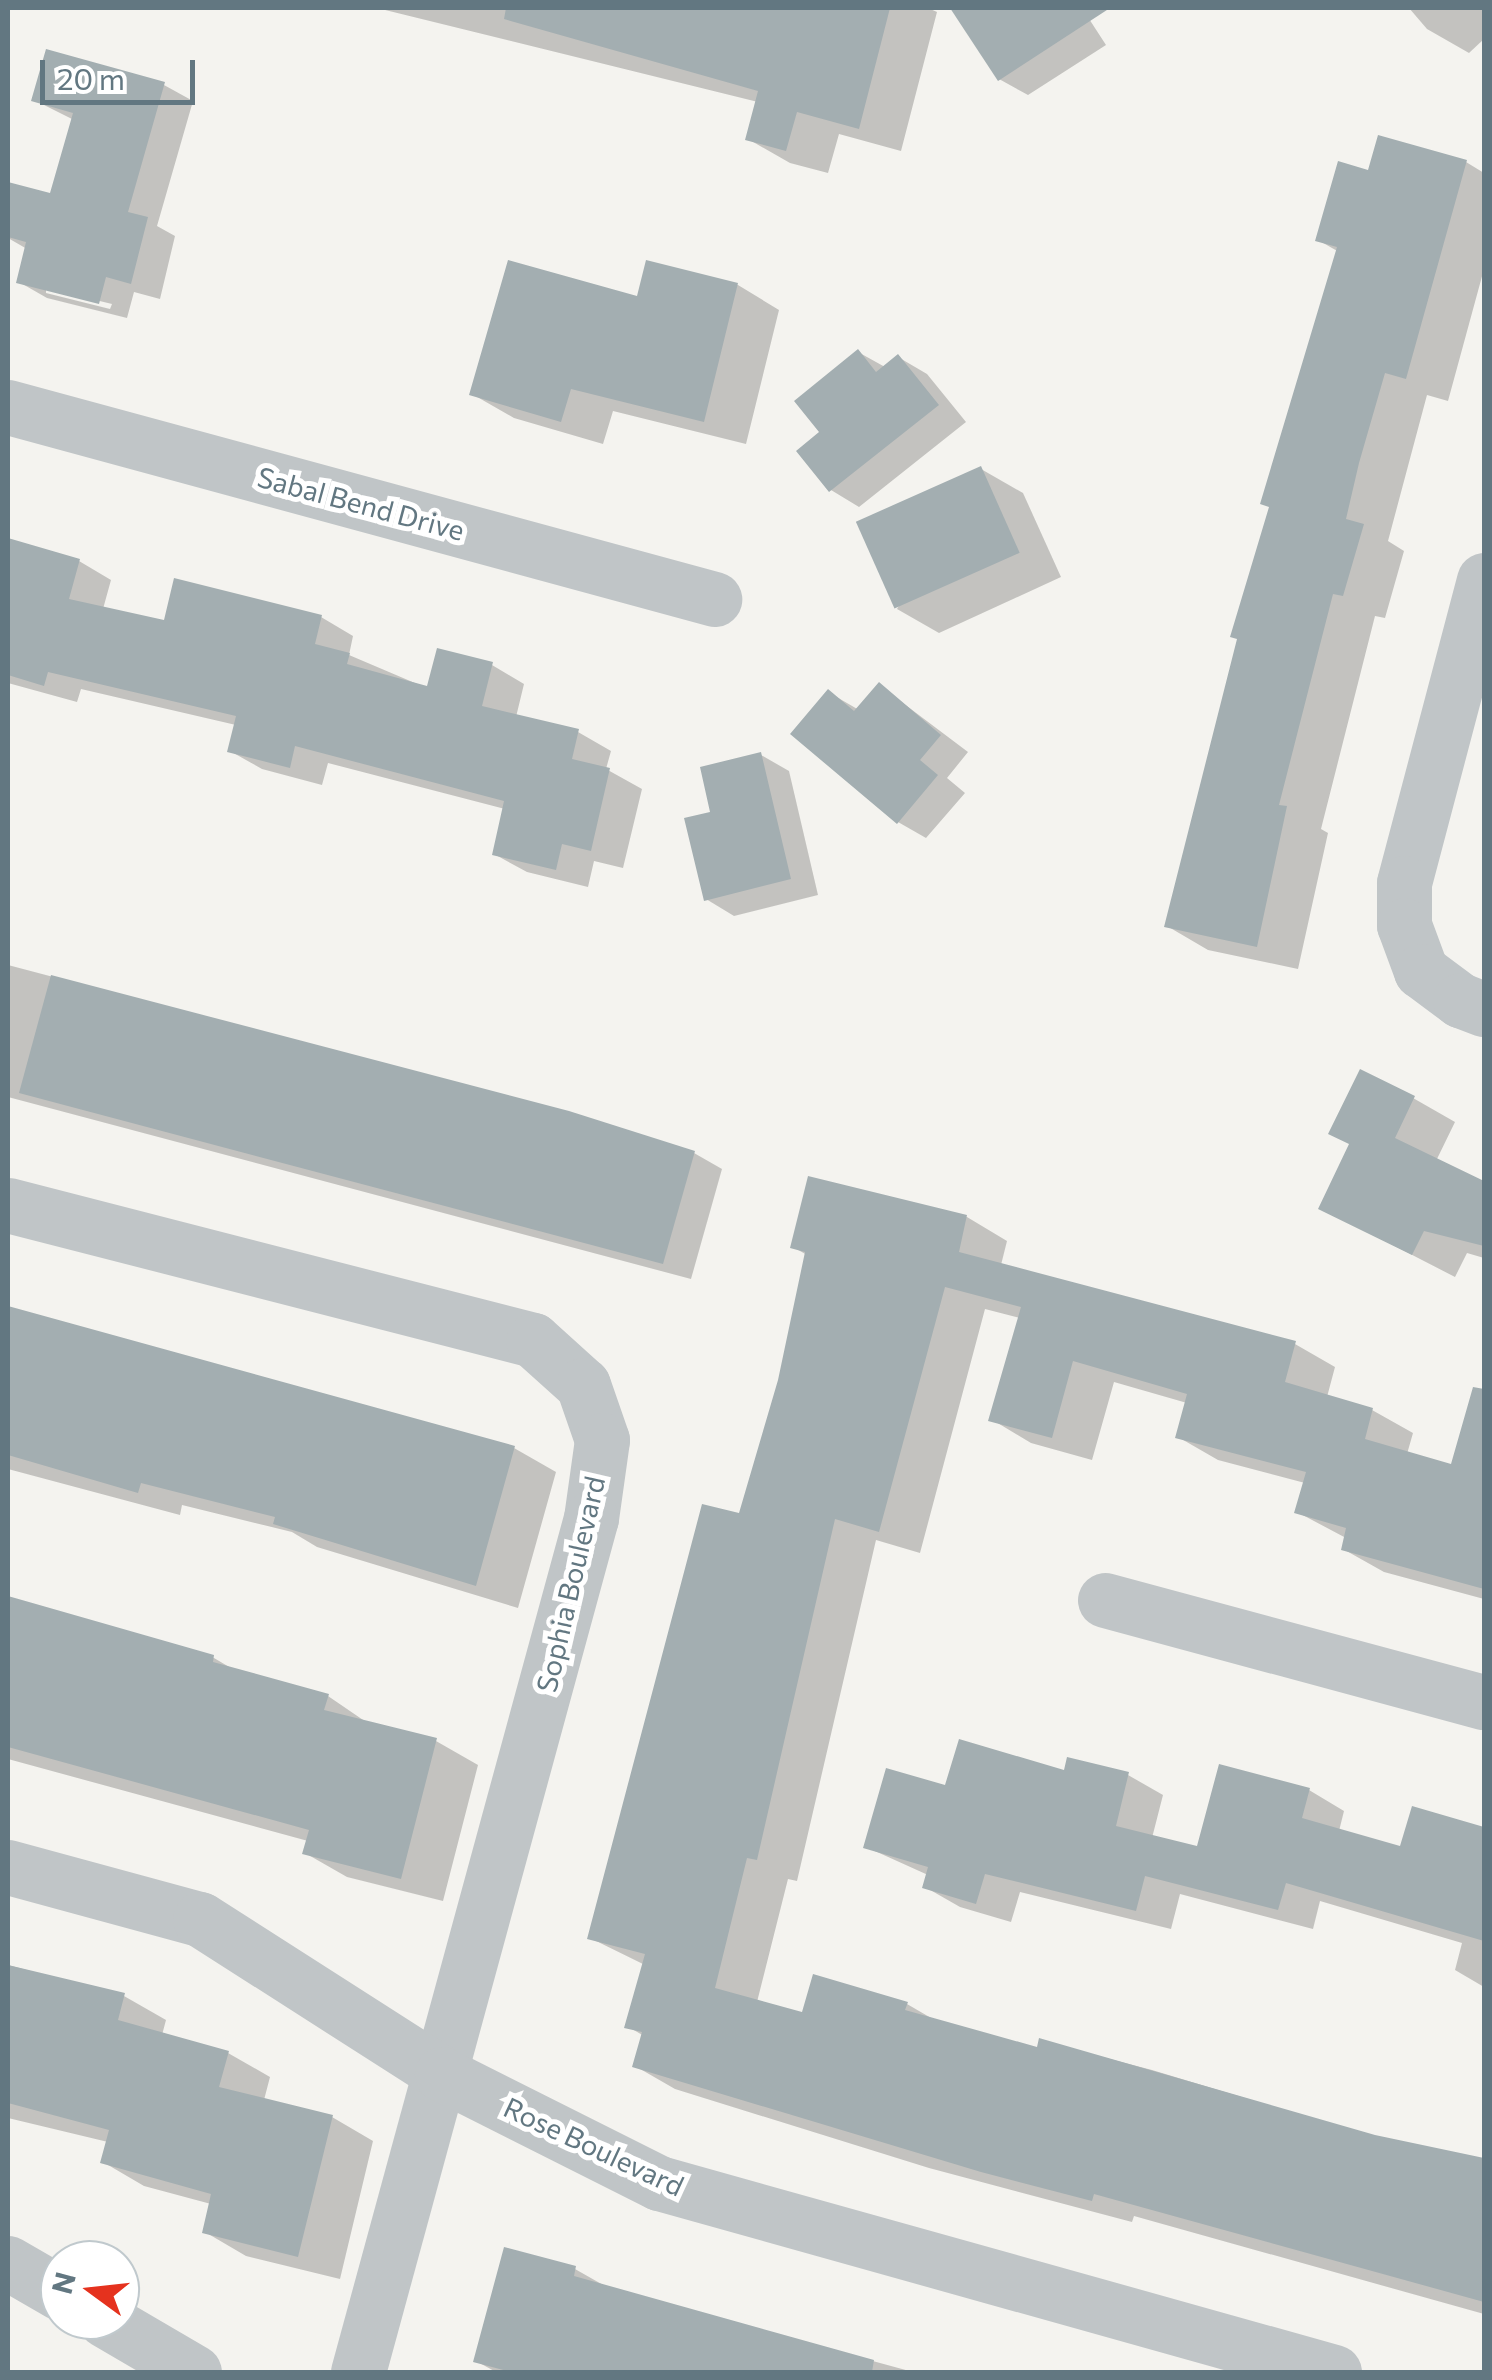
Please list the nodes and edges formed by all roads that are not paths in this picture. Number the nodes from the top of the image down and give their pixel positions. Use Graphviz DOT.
graph roads {
  1 [pos="8,407"];
  2 [pos="1484,580"];
  3 [pos="714,600"];
  4 [pos="1484,1008"];
  5 [pos="8,1205"];
  6 [pos="1105,1600"];
  7 [pos="1484,1702"];
  8 [pos="8,1868"];
  9 [pos="442,2074"];
  10 [pos="8,2262"];
  11 [pos="40,2282"];
  12 [pos="139,2340"];
  13 [pos="194,2372"];
  14 [pos="358,2372"];
  15 [pos="1334,2372"];
  1 -- 3 [label="street, Sabal Bend Drive"];
  2 -- 4 [label="street"];
  5 -- 9 [label="street, Sophia Boulevard"];
  6 -- 7 [label="street"];
  8 -- 9 [label="street, Rose Boulevard"];
  9 -- 14 [label="street, Sophia Boulevard"];
  9 -- 15 [label="street, Rose Boulevard"];
  10 -- 11 [label="street"];
  12 -- 13 [label="street"];
}
